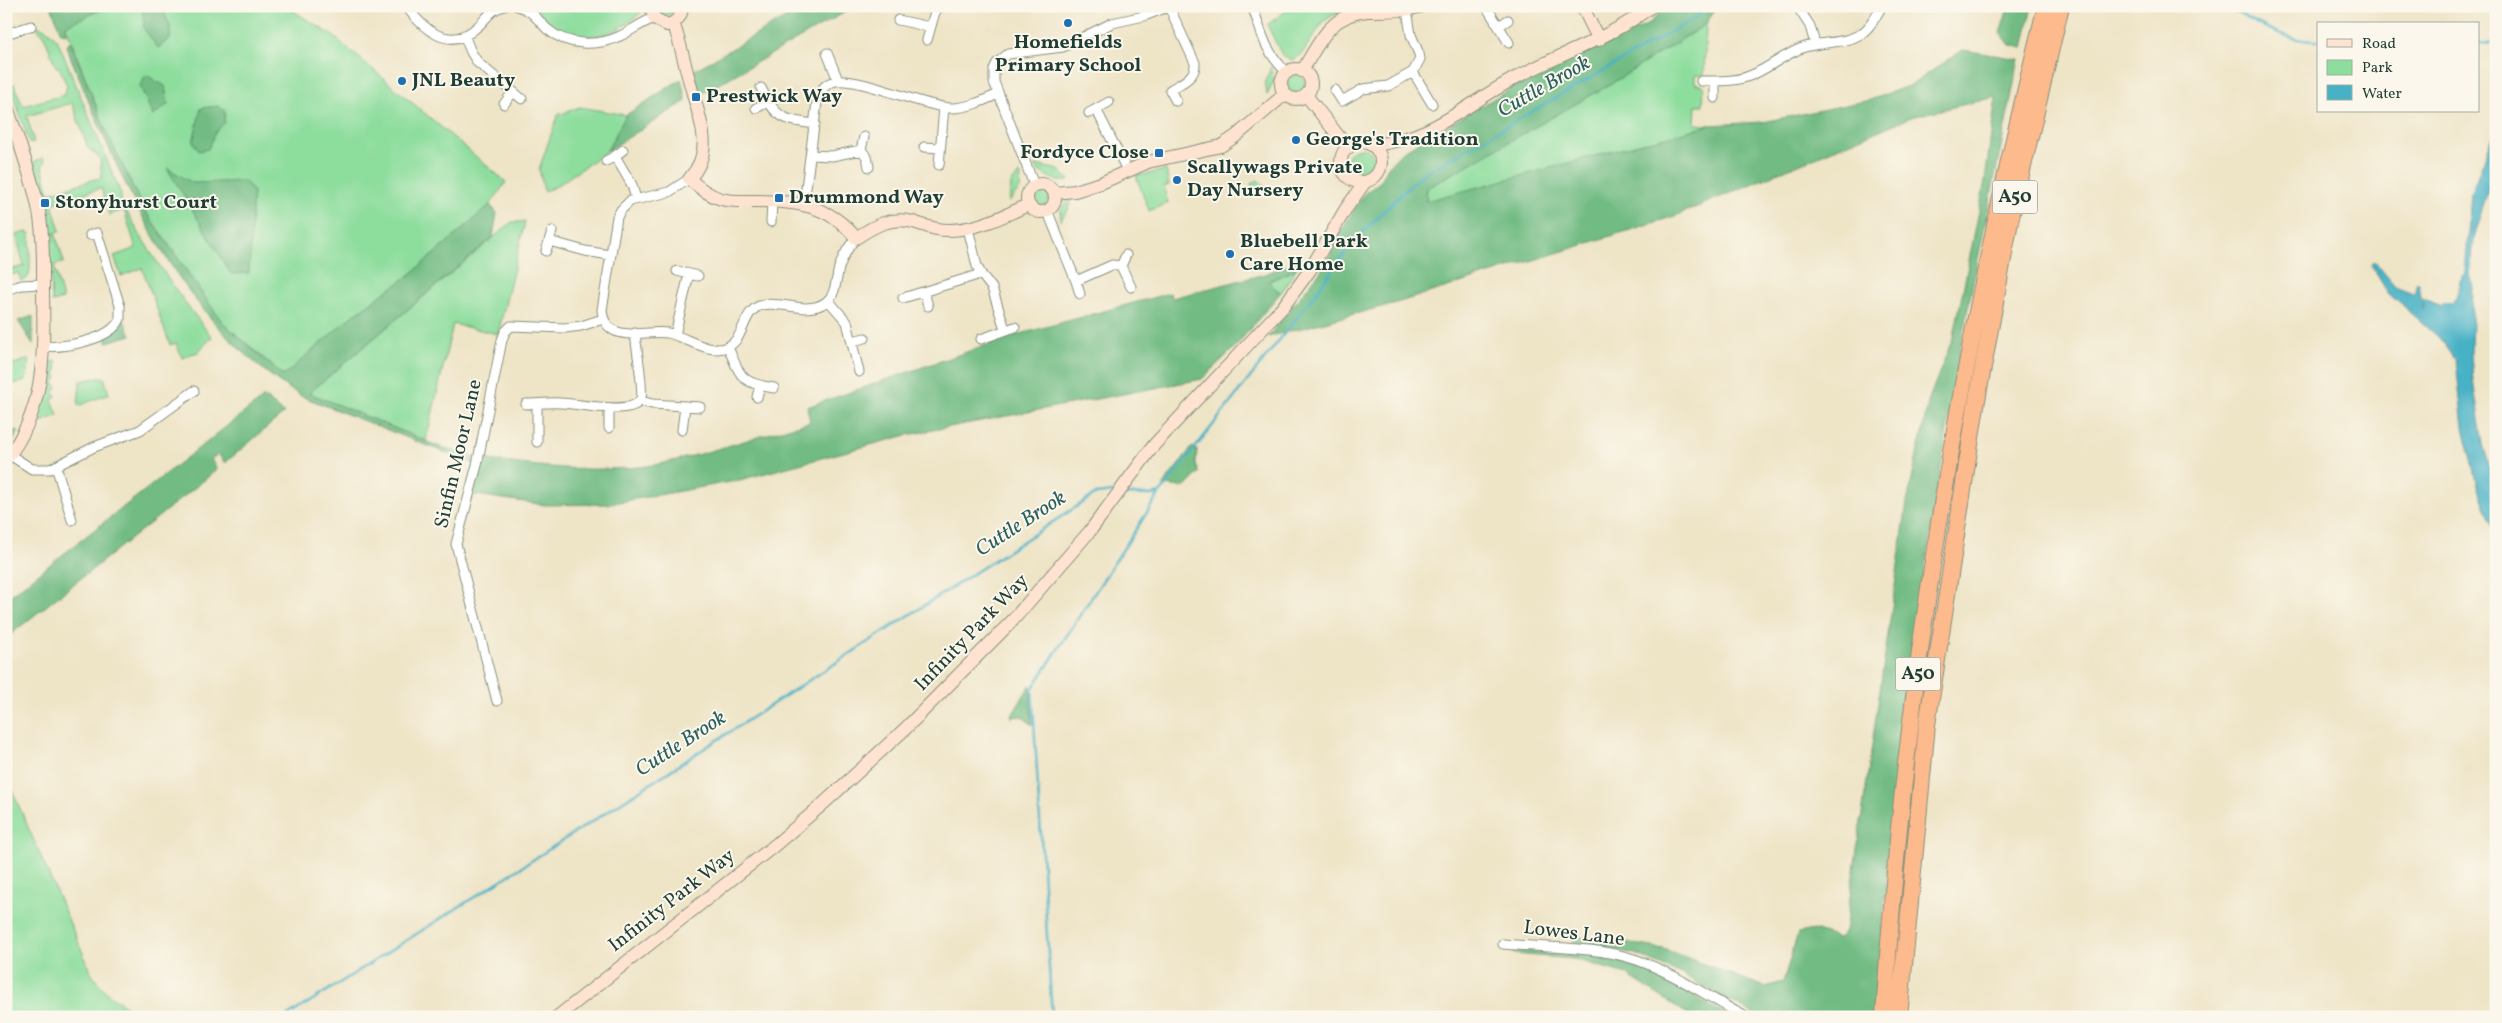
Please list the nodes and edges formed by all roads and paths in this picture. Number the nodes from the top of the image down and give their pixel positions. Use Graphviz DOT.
graph roads {
  1 [pos="406,6"];
  2 [pos="504,6"];
  3 [pos="517,6"];
  4 [pos="682,6"];
  5 [pos="940,6"];
  6 [pos="1252,6"];
  7 [pos="1422,6"];
  8 [pos="1486,6"];
  9 [pos="1582,6"];
  10 [pos="1652,6"];
  11 [pos="1797,6"];
  12 [pos="1882,6"];
  13 [pos="2045,6"];
  14 [pos="2061,6"];
  15 [pos="2065,6"];
  16 [pos="1170,7"];
  17 [pos="1407,10"];
  18 [pos="652,12"];
  19 [pos="898,20"];
  20 [pos="1508,20"];
  21 [pos="673,24"];
  22 [pos="31,26"];
  23 [pos="1499,26"];
  24 [pos="930,27"];
  25 [pos="6,34"];
  26 [pos="464,34"];
  27 [pos="927,40"];
  28 [pos="1599,40"];
  29 [pos="2052,43"];
  30 [pos="1509,44"];
  31 [pos="1815,44"];
  32 [pos="828,53"];
  33 [pos="1302,71"];
  34 [pos="1413,72"];
  35 [pos="1287,73"];
  36 [pos="838,80"];
  37 [pos="1166,80"];
  38 [pos="1701,81"];
  39 [pos="1715,81"];
  40 [pos="761,88"];
  41 [pos="1170,90"];
  42 [pos="1335,90"];
  43 [pos="513,92"];
  44 [pos="998,94"];
  45 [pos="1285,94"];
  46 [pos="1306,95"];
  47 [pos="1714,98"];
  48 [pos="522,99"];
  49 [pos="1176,101"];
  50 [pos="768,102"];
  51 [pos="1109,102"];
  52 [pos="6,104"];
  53 [pos="504,104"];
  54 [pos="1432,104"];
  55 [pos="944,107"];
  56 [pos="756,108"];
  57 [pos="815,124"];
  58 [pos="864,137"];
  59 [pos="1404,140"];
  60 [pos="1371,145"];
  61 [pos="924,147"];
  62 [pos="940,148"];
  63 [pos="1348,148"];
  64 [pos="623,150"];
  65 [pos="861,150"];
  66 [pos="812,154"];
  67 [pos="615,156"];
  68 [pos="606,161"];
  69 [pos="1381,163"];
  70 [pos="940,165"];
  71 [pos="869,167"];
  72 [pos="1127,170"];
  73 [pos="1346,175"];
  74 [pos="689,179"];
  75 [pos="1365,182"];
  76 [pos="1034,185"];
  77 [pos="1054,193"];
  78 [pos="636,199"];
  79 [pos="772,202"];
  80 [pos="804,204"];
  81 [pos="1028,204"];
  82 [pos="1047,210"];
  83 [pos="1345,210"];
  84 [pos="772,222"];
  85 [pos="968,228"];
  86 [pos="552,231"];
  87 [pos="90,235"];
  88 [pos="856,238"];
  89 [pos="549,241"];
  90 [pos="546,252"];
  91 [pos="610,255"];
  92 [pos="1126,255"];
  93 [pos="1121,266"];
  94 [pos="677,272"];
  95 [pos="981,274"];
  96 [pos="1076,281"];
  97 [pos="43,284"];
  98 [pos="1131,287"];
  99 [pos="6,290"];
  100 [pos="924,292"];
  101 [pos="1080,294"];
  102 [pos="903,298"];
  103 [pos="828,300"];
  104 [pos="928,306"];
  105 [pos="603,318"];
  106 [pos="1015,327"];
  107 [pos="1005,329"];
  108 [pos="635,333"];
  109 [pos="674,335"];
  110 [pos="865,338"];
  111 [pos="981,339"];
  112 [pos="852,341"];
  113 [pos="44,346"];
  114 [pos="728,347"];
  115 [pos="859,372"];
  116 [pos="760,386"];
  117 [pos="774,388"];
  118 [pos="194,391"];
  119 [pos="757,397"];
  120 [pos="641,401"];
  121 [pos="526,404"];
  122 [pos="537,404"];
  123 [pos="685,406"];
  124 [pos="700,407"];
  125 [pos="609,408"];
  126 [pos="609,428"];
  127 [pos="682,430"];
  128 [pos="537,442"];
  129 [pos="8,457"];
  130 [pos="56,466"];
  131 [pos="72,520"];
  132 [pos="497,701"];
  133 [pos="1503,944"];
  134 [pos="557,1017"];
  135 [pos="1746,1017"];
  136 [pos="1884,1017"];
  137 [pos="1899,1017"];
  1 -- 26 [label="street"];
  2 -- 26 [label="street"];
  3 -- 18 [label="street"];
  4 -- 21 [label="street"];
  5 -- 24 [label="street"];
  6 -- 35 [label="street"];
  7 -- 17 [label="street"];
  8 -- 23 [label="street"];
  9 -- 28 [label="street"];
  10 -- 28 [label="street"];
  11 -- 31 [label="street"];
  12 -- 31 [label="street"];
  13 -- 136 [label="highway, A50"];
  14 -- 29 [label="highway, A50"];
  15 -- 29 [label="highway"];
  16 -- 41 [label="street"];
  16 -- 44 [label="street"];
  17 -- 33 [label="street"];
  17 -- 34 [label="street"];
  18 -- 21 [label="street"];
  19 -- 24 [label="street"];
  20 -- 23 [label="street"];
  21 -- 74 [label="street"];
  22 -- 25 [label="street"];
  23 -- 30 [label="street"];
  24 -- 27 [label="street"];
  26 -- 43 [label="street"];
  28 -- 59 [label="street"];
  29 -- 137 [label="highway, A50"];
  31 -- 39 [label="street"];
  32 -- 36 [label="street"];
  33 -- 35 [label="street"];
  33 -- 46 [label="street"];
  34 -- 42 [label="street"];
  34 -- 54 [label="street"];
  35 -- 45 [label="street"];
  36 -- 55 [label="street"];
  36 -- 57 [label="street"];
  37 -- 41 [label="street"];
  38 -- 39 [label="street"];
  39 -- 47 [label="street"];
  40 -- 50 [label="street"];
  41 -- 49 [label="street"];
  43 -- 48 [label="street"];
  43 -- 53 [label="street"];
  44 -- 55 [label="street"];
  44 -- 76 [label="street"];
  45 -- 46 [label="street"];
  45 -- 72 [label="street"];
  46 -- 63 [label="street"];
  50 -- 56 [label="street"];
  50 -- 57 [label="street"];
  51 -- 72 [label="street"];
  52 -- 97 [label="street"];
  55 -- 62 [label="street"];
  57 -- 66 [label="street"];
  58 -- 65 [label="street"];
  59 -- 60 [label="street"];
  59 -- 69 [label="street"];
  60 -- 63 [label="street"];
  60 -- 69 [label="street"];
  61 -- 62 [label="street"];
  62 -- 70 [label="street"];
  63 -- 73 [label="street"];
  64 -- 67 [label="street"];
  65 -- 66 [label="street"];
  65 -- 71 [label="street"];
  66 -- 80 [label="street"];
  67 -- 68 [label="street"];
  67 -- 78 [label="street"];
  69 -- 75 [label="street"];
  72 -- 77 [label="street"];
  73 -- 75 [label="street"];
  73 -- 83 [label="street, Infinity Park Way"];
  74 -- 78 [label="street"];
  74 -- 79 [label="street"];
  75 -- 83 [label="street, Infinity Park Way"];
  76 -- 77 [label="street"];
  76 -- 81 [label="street"];
  77 -- 82 [label="street"];
  78 -- 91 [label="street"];
  79 -- 80 [label="street"];
  79 -- 84 [label="street"];
  80 -- 88 [label="street"];
  81 -- 82 [label="street"];
  81 -- 85 [label="street"];
  82 -- 96 [label="street"];
  83 -- 134 [label="street, Infinity Park Way"];
  85 -- 88 [label="street"];
  85 -- 95 [label="street"];
  86 -- 89 [label="street"];
  87 -- 113 [label="street"];
  88 -- 103 [label="street"];
  89 -- 90 [label="street"];
  89 -- 91 [label="street"];
  91 -- 105 [label="street"];
  92 -- 93 [label="street"];
  93 -- 96 [label="street"];
  93 -- 98 [label="street"];
  94 -- 109 [label="street"];
  95 -- 100 [label="street"];
  95 -- 107 [label="street"];
  96 -- 101 [label="street"];
  97 -- 99 [label="street"];
  97 -- 113 [label="street"];
  100 -- 102 [label="street"];
  100 -- 104 [label="street"];
  103 -- 112 [label="street"];
  103 -- 114 [label="street"];
  105 -- 108 [label="street"];
  105 -- 132 [label="street, Sinfin Moor Lane"];
  106 -- 107 [label="street"];
  107 -- 111 [label="street"];
  108 -- 109 [label="street"];
  108 -- 120 [label="street"];
  109 -- 114 [label="street"];
  110 -- 112 [label="street"];
  112 -- 115 [label="street"];
  113 -- 129 [label="street"];
  114 -- 116 [label="street"];
  116 -- 117 [label="street"];
  116 -- 119 [label="street"];
  118 -- 130 [label="street"];
  120 -- 123 [label="street"];
  120 -- 125 [label="street"];
  121 -- 122 [label="street"];
  122 -- 125 [label="street"];
  122 -- 128 [label="street"];
  123 -- 124 [label="street"];
  123 -- 127 [label="street"];
  125 -- 126 [label="street"];
  129 -- 130 [label="street"];
  130 -- 131 [label="street"];
  133 -- 135 [label="street, Lowes Lane"];
}
